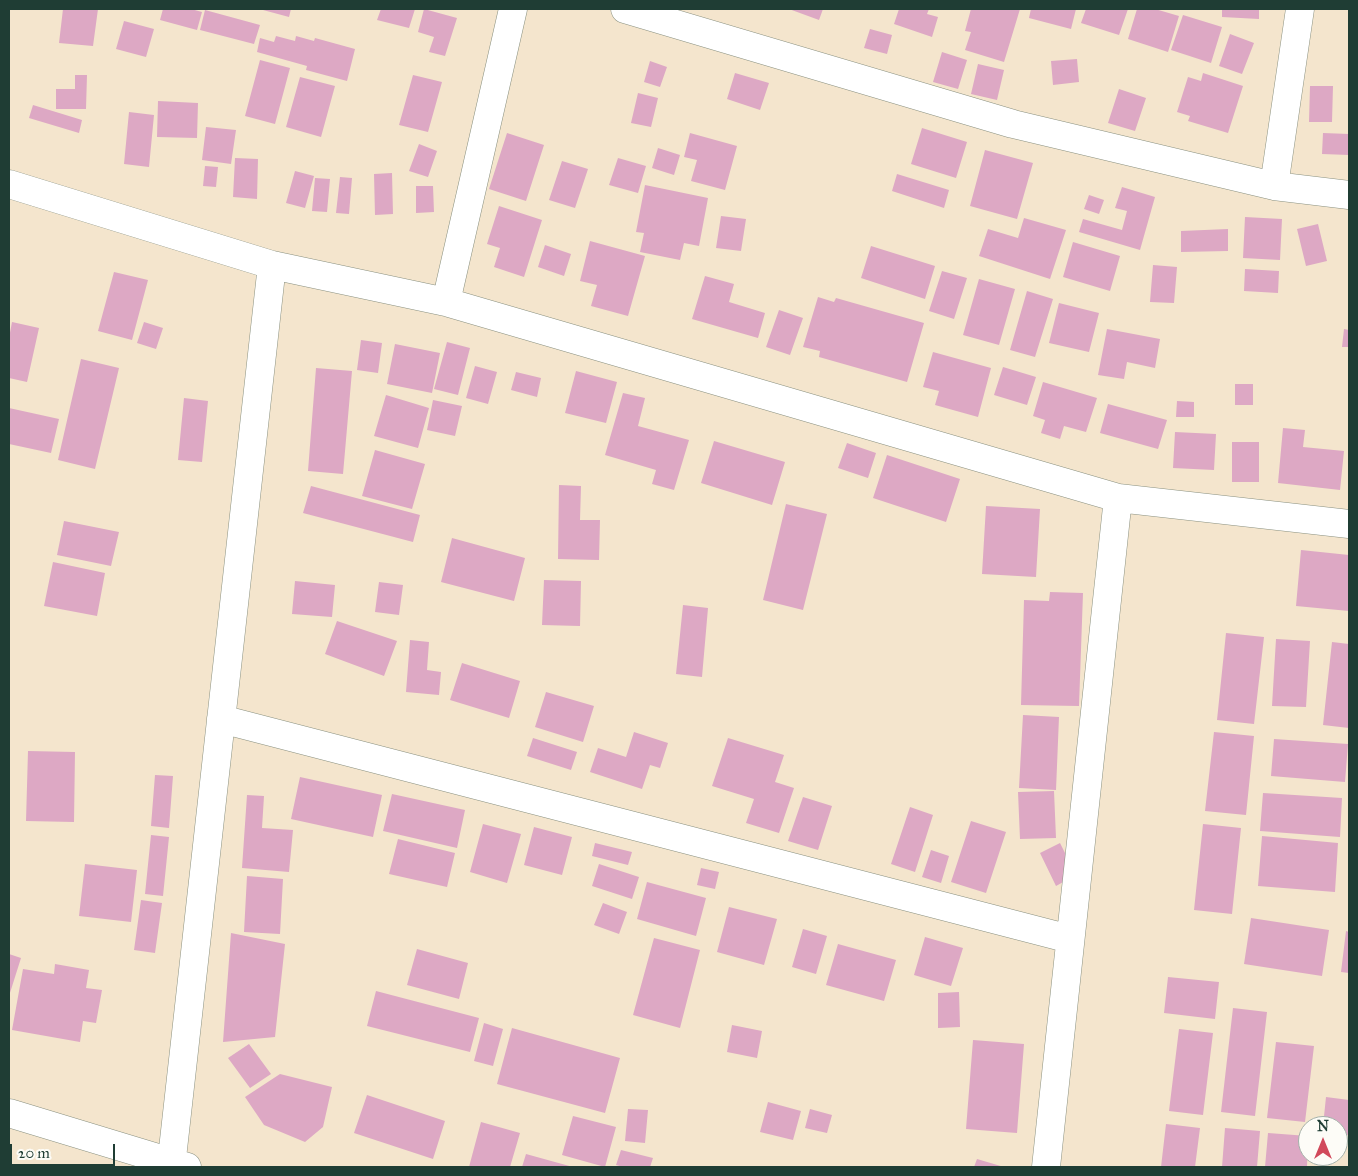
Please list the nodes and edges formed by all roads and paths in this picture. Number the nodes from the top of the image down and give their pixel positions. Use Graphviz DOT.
graph roads {
  1 [pos="513,9"];
  2 [pos="625,9"];
  3 [pos="1300,9"];
  4 [pos="9,184"];
  5 [pos="1274,186"];
  6 [pos="1349,195"];
  7 [pos="272,265"];
  8 [pos="446,302"];
  9 [pos="1118,498"];
  10 [pos="1349,524"];
  11 [pos="221,719"];
  12 [pos="1070,939"];
  13 [pos="9,1113"];
  14 [pos="176,1166"];
  15 [pos="1046,1167"];
  1 -- 8 [label="street"];
  2 -- 5 [label="street"];
  3 -- 5 [label="street"];
  4 -- 7 [label="street"];
  5 -- 6 [label="street"];
  7 -- 8 [label="street"];
  7 -- 11 [label="street"];
  8 -- 9 [label="street"];
  9 -- 10 [label="street"];
  9 -- 12 [label="street"];
  11 -- 12 [label="street"];
  11 -- 14 [label="street"];
  12 -- 15 [label="street"];
  13 -- 14 [label="street"];
}
